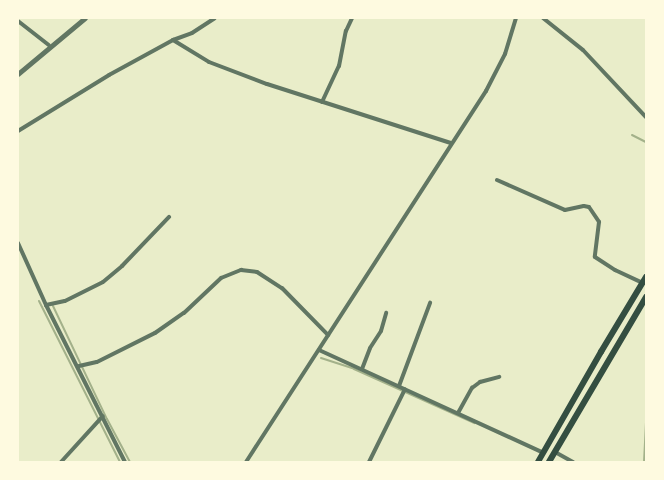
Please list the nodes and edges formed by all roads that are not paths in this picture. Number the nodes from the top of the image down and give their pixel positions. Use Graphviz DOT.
graph roads {
  1 [pos="85,18"];
  2 [pos="215,18"];
  3 [pos="352,18"];
  4 [pos="516,18"];
  5 [pos="543,18"];
  6 [pos="18,21"];
  7 [pos="173,40"];
  8 [pos="49,45"];
  9 [pos="18,74"];
  10 [pos="322,102"];
  11 [pos="646,117"];
  12 [pos="18,131"];
  13 [pos="451,143"];
  14 [pos="497,180"];
  15 [pos="169,217"];
  16 [pos="18,243"];
  17 [pos="645,280"];
  18 [pos="646,297"];
  19 [pos="430,303"];
  20 [pos="46,305"];
  21 [pos="386,313"];
  22 [pos="328,335"];
  23 [pos="319,350"];
  24 [pos="79,366"];
  25 [pos="362,369"];
  26 [pos="499,376"];
  27 [pos="399,386"];
  28 [pos="405,389"];
  29 [pos="458,413"];
  30 [pos="102,416"];
  31 [pos="555,452"];
  32 [pos="544,453"];
  33 [pos="61,462"];
  34 [pos="125,462"];
  35 [pos="246,462"];
  36 [pos="369,462"];
  37 [pos="538,462"];
  38 [pos="549,462"];
  39 [pos="573,462"];
  1 -- 8 [label="street"];
  2 -- 7 [label="street"];
  3 -- 10 [label="street"];
  4 -- 13 [label="street"];
  5 -- 11 [label="street"];
  6 -- 8 [label="street"];
  7 -- 10 [label="street"];
  7 -- 12 [label="street"];
  8 -- 9 [label="street"];
  10 -- 13 [label="street"];
  13 -- 22 [label="street"];
  14 -- 17 [label="street"];
  15 -- 20 [label="street"];
  16 -- 20 [label="street"];
  17 -- 32 [label="main road"];
  18 -- 31 [label="main road"];
  19 -- 27 [label="street"];
  20 -- 24 [label="street"];
  21 -- 25 [label="street"];
  22 -- 23 [label="street"];
  22 -- 24 [label="street"];
  23 -- 25 [label="street"];
  23 -- 35 [label="street"];
  24 -- 30 [label="street"];
  25 -- 27 [label="street"];
  26 -- 29 [label="street"];
  27 -- 28 [label="street"];
  28 -- 29 [label="street"];
  28 -- 36 [label="street"];
  29 -- 32 [label="street"];
  30 -- 33 [label="street"];
  30 -- 34 [label="street"];
  31 -- 38 [label="main road"];
  31 -- 39 [label="street"];
  32 -- 37 [label="main road"];
}
